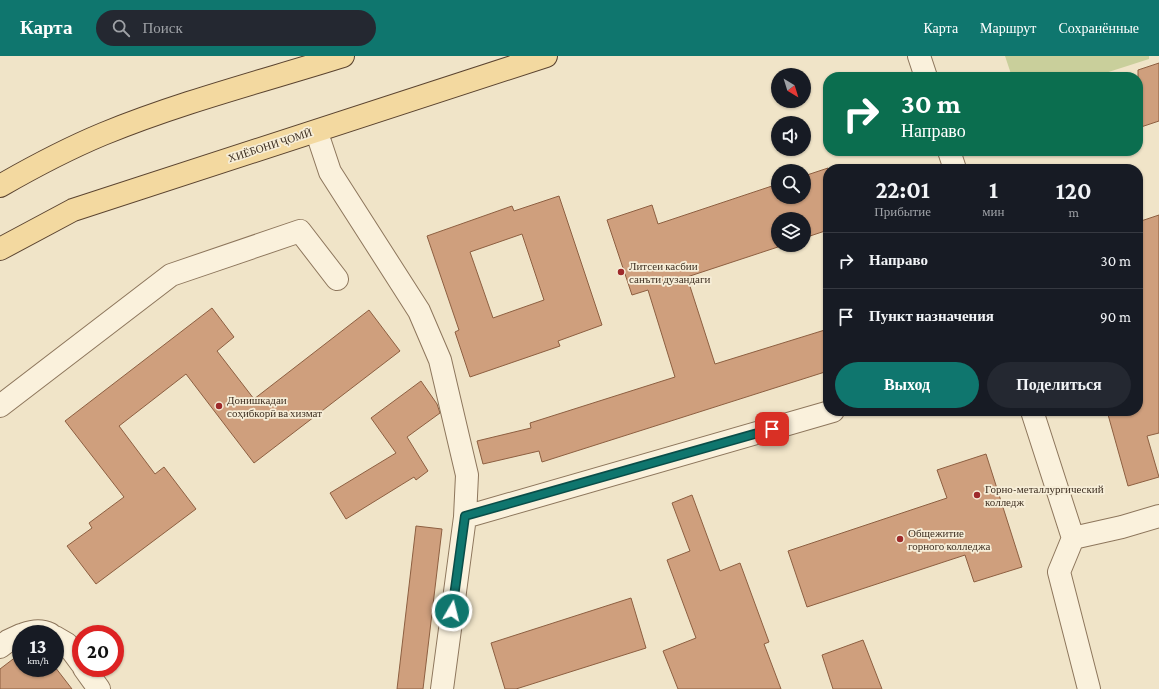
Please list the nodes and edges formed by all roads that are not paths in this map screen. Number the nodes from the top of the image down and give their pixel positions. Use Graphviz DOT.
graph roads {
  1 [pos="343,56"];
  2 [pos="546,56"];
  3 [pos="919,56"];
  4 [pos="924,72"];
  5 [pos="319,139"];
  6 [pos="0,186"];
  7 [pos="0,249"];
  8 [pos="337,279"];
  9 [pos="0,406"];
  10 [pos="823,414"];
  11 [pos="1034,416"];
  12 [pos="465,516"];
  13 [pos="1159,516"];
  14 [pos="1073,538"];
  15 [pos="12,639"];
  16 [pos="64,642"];
  17 [pos="0,646"];
  18 [pos="72,651"];
  19 [pos="90,677"];
  20 [pos="99,689"];
  21 [pos="442,689"];
  22 [pos="1089,689"];
  1 -- 6 [label="main road"];
  2 -- 7 [label="main road, ХИЁБОНИ ҶОМӢ"];
  3 -- 4 [label="street"];
  5 -- 12 [label="street"];
  8 -- 9 [label="street"];
  10 -- 12 [label="street"];
  11 -- 14 [label="street"];
  12 -- 21 [label="street"];
  13 -- 14 [label="street"];
  14 -- 22 [label="street"];
  15 -- 17 [label="street"];
  16 -- 18 [label="street"];
  19 -- 20 [label="street"];
}
